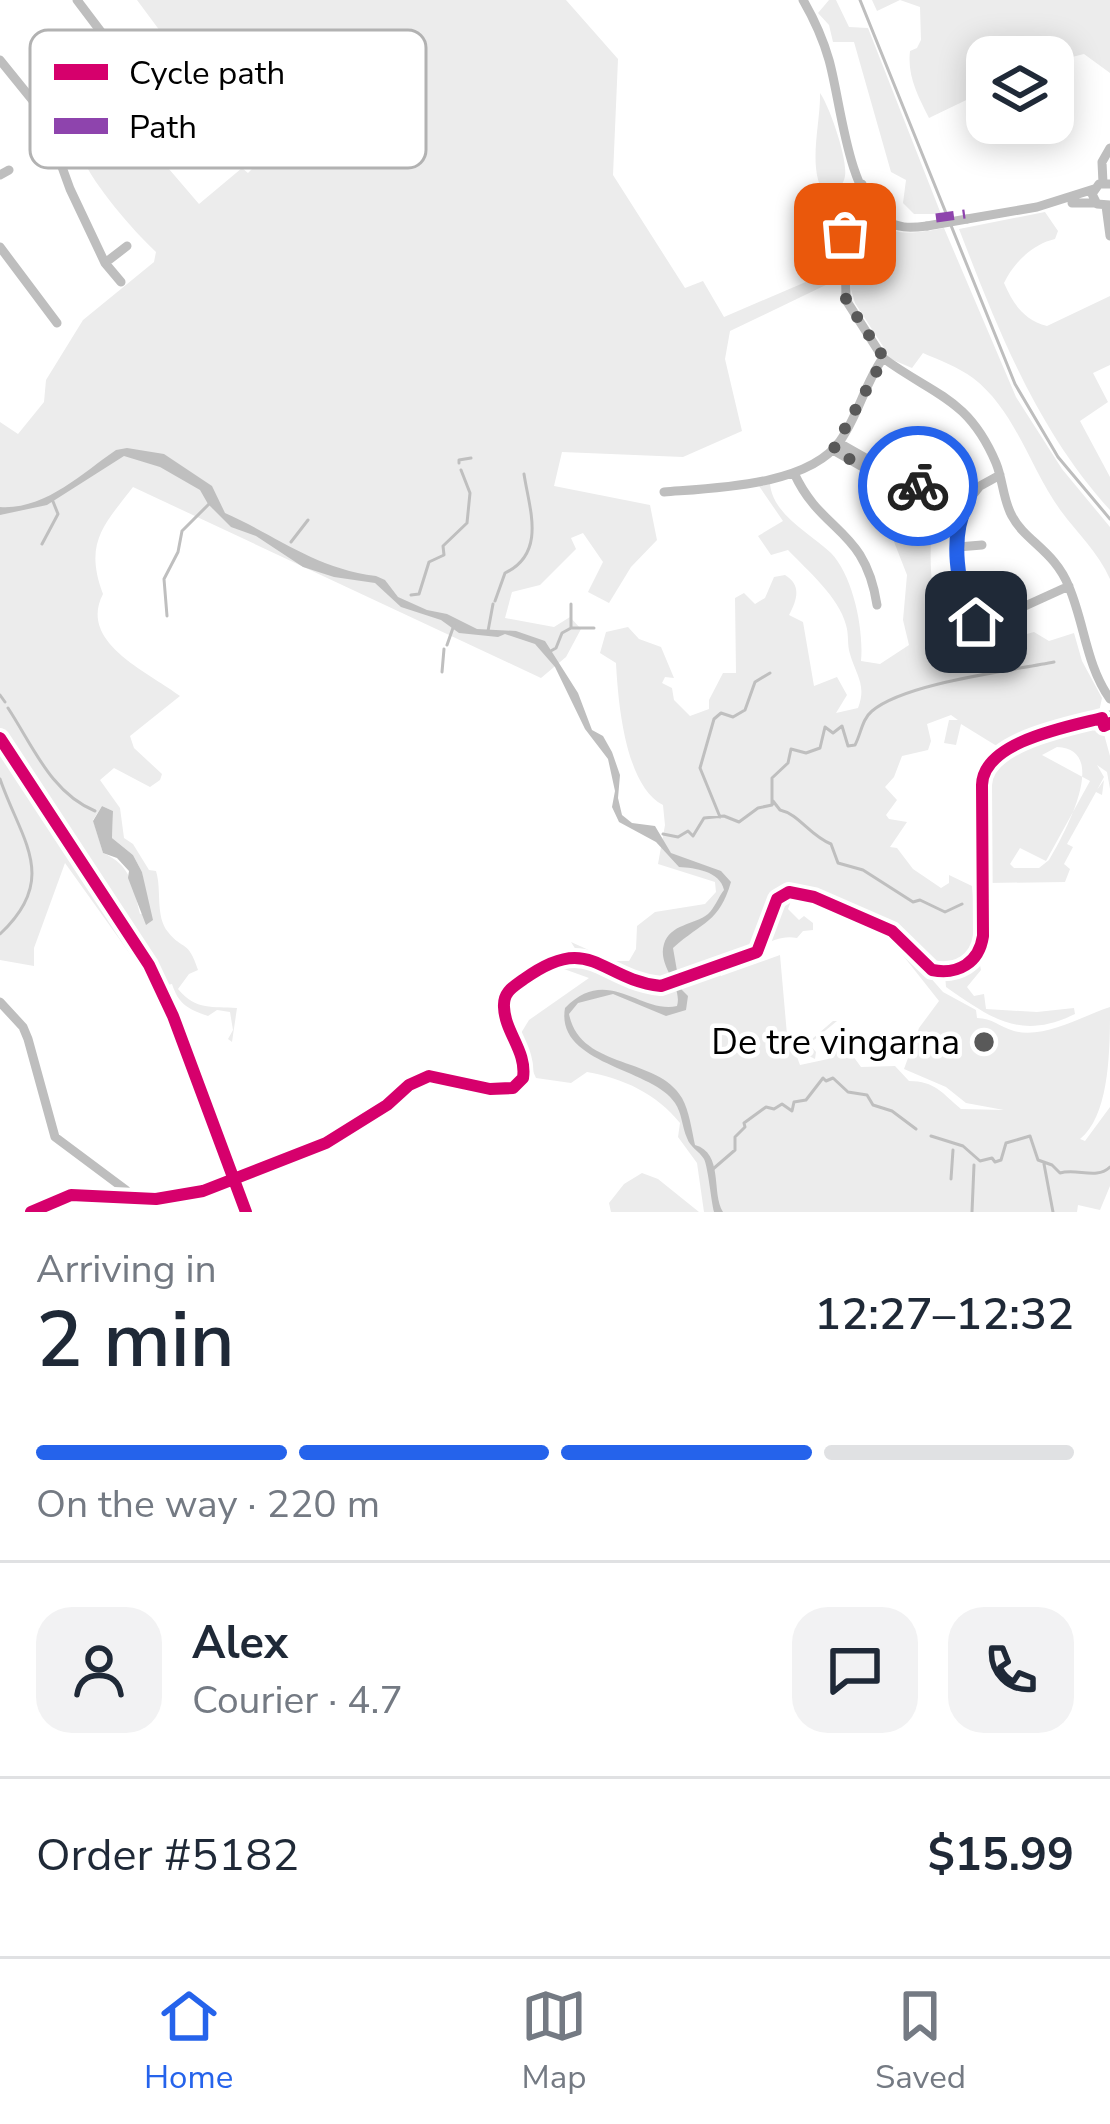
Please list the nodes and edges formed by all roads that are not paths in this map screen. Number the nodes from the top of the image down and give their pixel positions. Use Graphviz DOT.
graph roads {
  1 [pos="77,0"];
  2 [pos="803,0"];
  3 [pos="100,30"];
  4 [pos="0,60"];
  5 [pos="30,97"];
  6 [pos="1110,148"];
  7 [pos="60,168"];
  8 [pos="862,184"];
  9 [pos="1102,185"];
  10 [pos="1104,205"];
  11 [pos="1037,207"];
  12 [pos="1110,236"];
  13 [pos="127,246"];
  14 [pos="0,247"];
  15 [pos="105,263"];
  16 [pos="121,282"];
  17 [pos="57,322"];
  18 [pos="884,358"];
  19 [pos="909,439"];
  20 [pos="836,446"];
  21 [pos="794,473"];
  22 [pos="1000,476"];
  23 [pos="955,488"];
  24 [pos="664,492"];
  25 [pos="943,492"];
  26 [pos="971,497"];
  27 [pos="982,545"];
  28 [pos="958,547"];
  29 [pos="1069,586"];
  30 [pos="994,589"];
  31 [pos="966,601"];
  32 [pos="877,605"];
  33 [pos="1110,700"];
  34 [pos="1110,716"];
  35 [pos="982,947"];
  36 [pos="0,1002"];
  37 [pos="434,1076"];
  38 [pos="127,1198"];
  39 [pos="31,1212"];
  1 -- 3 [label="street"];
  2 -- 8 [label="street"];
  4 -- 5 [label="street"];
  6 -- 9 [label="street"];
  7 -- 15 [label="street"];
  8 -- 11 [label="street, bridge"];
  8 -- 18 [label="street"];
  9 -- 10 [label="street"];
  9 -- 11 [label="street"];
  10 -- 11 [label="street"];
  10 -- 12 [label="street"];
  13 -- 15 [label="street"];
  14 -- 17 [label="street"];
  15 -- 16 [label="street"];
  18 -- 20 [label="street"];
  18 -- 22 [label="street"];
  19 -- 23 [label="street"];
  20 -- 21 [label="street"];
  20 -- 25 [label="street"];
  21 -- 24 [label="street"];
  21 -- 32 [label="street"];
  22 -- 26 [label="street"];
  22 -- 29 [label="street"];
  23 -- 25 [label="street"];
  23 -- 26 [label="street"];
  25 -- 26 [label="street"];
  26 -- 28 [label="street"];
  27 -- 28 [label="street"];
  28 -- 31 [label="street"];
  29 -- 31 [label="street"];
  29 -- 33 [label="street"];
  30 -- 31 [label="street"];
  34 -- 35 [label="street"];
  36 -- 38 [label="street"];
  37 -- 38 [label="street"];
  38 -- 39 [label="street"];
}
